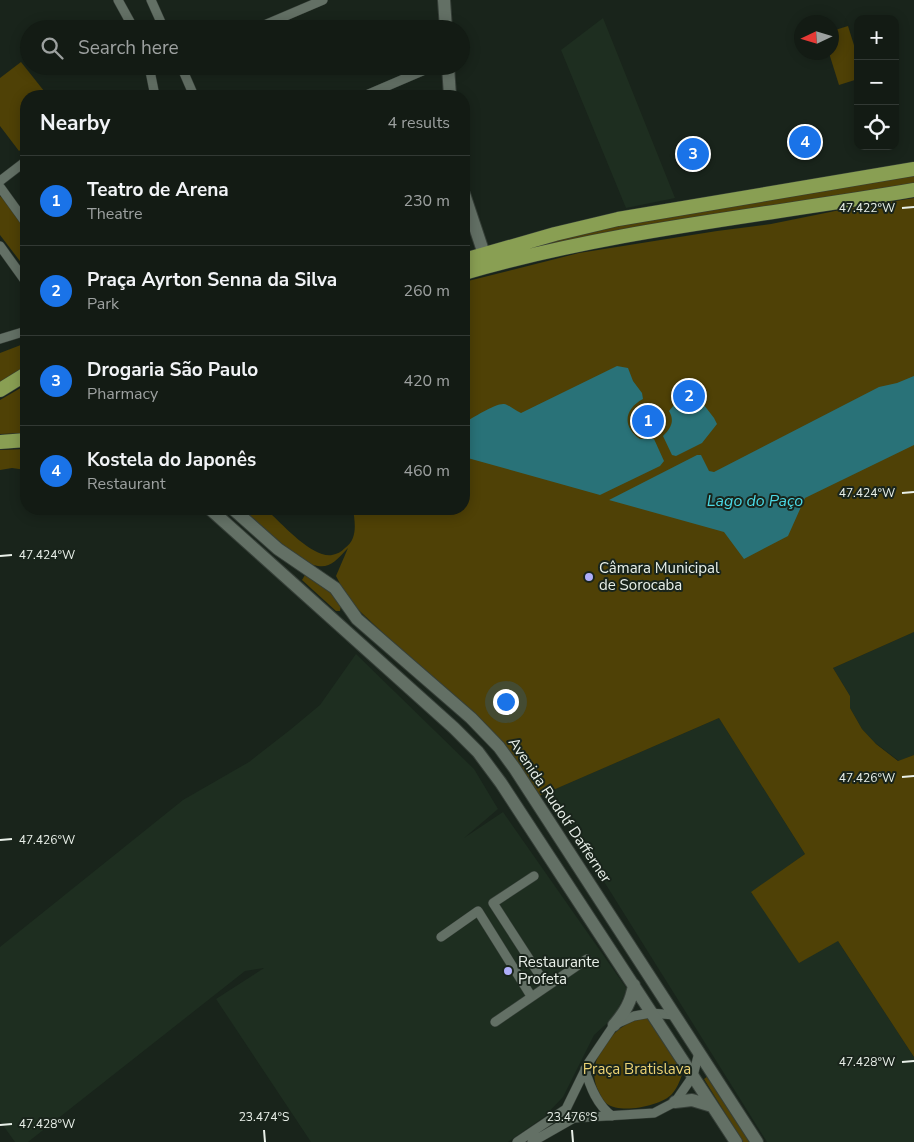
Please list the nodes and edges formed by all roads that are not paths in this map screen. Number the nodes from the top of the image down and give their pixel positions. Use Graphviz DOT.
graph roads {
  1 [pos="118,0"];
  2 [pos="151,0"];
  3 [pos="323,0"];
  4 [pos="436,0"];
  5 [pos="444,0"];
  6 [pos="129,20"];
  7 [pos="160,20"];
  8 [pos="276,20"];
  9 [pos="437,20"];
  10 [pos="445,20"];
  11 [pos="151,75"];
  12 [pos="185,75"];
  13 [pos="413,75"];
  14 [pos="441,75"];
  15 [pos="449,75"];
  16 [pos="154,90"];
  17 [pos="191,90"];
  18 [pos="378,90"];
  19 [pos="442,90"];
  20 [pos="450,90"];
  21 [pos="20,166"];
  22 [pos="914,169"];
  23 [pos="0,181"];
  24 [pos="0,187"];
  25 [pos="914,190"];
  26 [pos="20,215"];
  27 [pos="470,228"];
  28 [pos="470,240"];
  29 [pos="0,246"];
  30 [pos="475,256"];
  31 [pos="470,271"];
  32 [pos="20,274"];
  33 [pos="20,333"];
  34 [pos="0,339"];
  35 [pos="20,378"];
  36 [pos="0,390"];
  37 [pos="20,440"];
  38 [pos="0,442"];
  39 [pos="217,515"];
  40 [pos="240,515"];
  41 [pos="313,572"];
  42 [pos="294,584"];
  43 [pos="344,600"];
  44 [pos="331,617"];
  45 [pos="534,876"];
  46 [pos="441,937"];
  47 [pos="587,958"];
  48 [pos="634,985"];
  49 [pos="546,986"];
  50 [pos="531,996"];
  51 [pos="651,1012"];
  52 [pos="674,1015"];
  53 [pos="495,1022"];
  54 [pos="614,1025"];
  55 [pos="700,1052"];
  56 [pos="585,1069"];
  57 [pos="693,1076"];
  58 [pos="675,1102"];
  59 [pos="712,1106"];
  60 [pos="612,1116"];
  61 [pos="518,1142"];
  62 [pos="532,1142"];
  63 [pos="736,1142"];
  64 [pos="757,1142"];
  1 -- 6 [label="street"];
  2 -- 7 [label="street"];
  3 -- 8 [label="street"];
  4 -- 9 [label="main road"];
  5 -- 10 [label="main road"];
  11 -- 16 [label="street"];
  12 -- 17 [label="street"];
  13 -- 18 [label="street"];
  14 -- 19 [label="main road"];
  15 -- 20 [label="main road"];
  21 -- 23 [label="street"];
  22 -- 30 [label="main road"];
  24 -- 26 [label="street"];
  25 -- 31 [label="main road"];
  27 -- 30 [label="main road"];
  28 -- 30 [label="main road"];
  29 -- 32 [label="street"];
  33 -- 34 [label="street"];
  35 -- 36 [label="main road"];
  37 -- 38 [label="main road"];
  39 -- 42 [label="main road"];
  40 -- 41 [label="main road, Avenida Rudolf Dafferner"];
  41 -- 42 [label="main road"];
  41 -- 43 [label="main road, Avenida Rudolf Dafferner"];
  42 -- 44 [label="main road"];
  43 -- 44 [label="main road"];
  43 -- 52 [label="main road, Avenida Rudolf Dafferner"];
  44 -- 48 [label="main road"];
  45 -- 49 [label="street"];
  46 -- 50 [label="street"];
  47 -- 49 [label="street"];
  48 -- 51 [label="main road"];
  48 -- 54 [label="main road"];
  49 -- 50 [label="street"];
  50 -- 53 [label="street"];
  51 -- 52 [label="street"];
  51 -- 54 [label="street"];
  51 -- 57 [label="main road"];
  52 -- 55 [label="main road, Avenida Rudolf Dafferner"];
  54 -- 56 [label="street"];
  55 -- 57 [label="street"];
  55 -- 64 [label="main road, Avenida Rudolf Dafferner"];
  56 -- 60 [label="street"];
  56 -- 61 [label="street"];
  57 -- 58 [label="street"];
  57 -- 59 [label="main road"];
  58 -- 59 [label="main road"];
  58 -- 60 [label="street"];
  59 -- 63 [label="main road"];
  60 -- 62 [label="street"];
}
